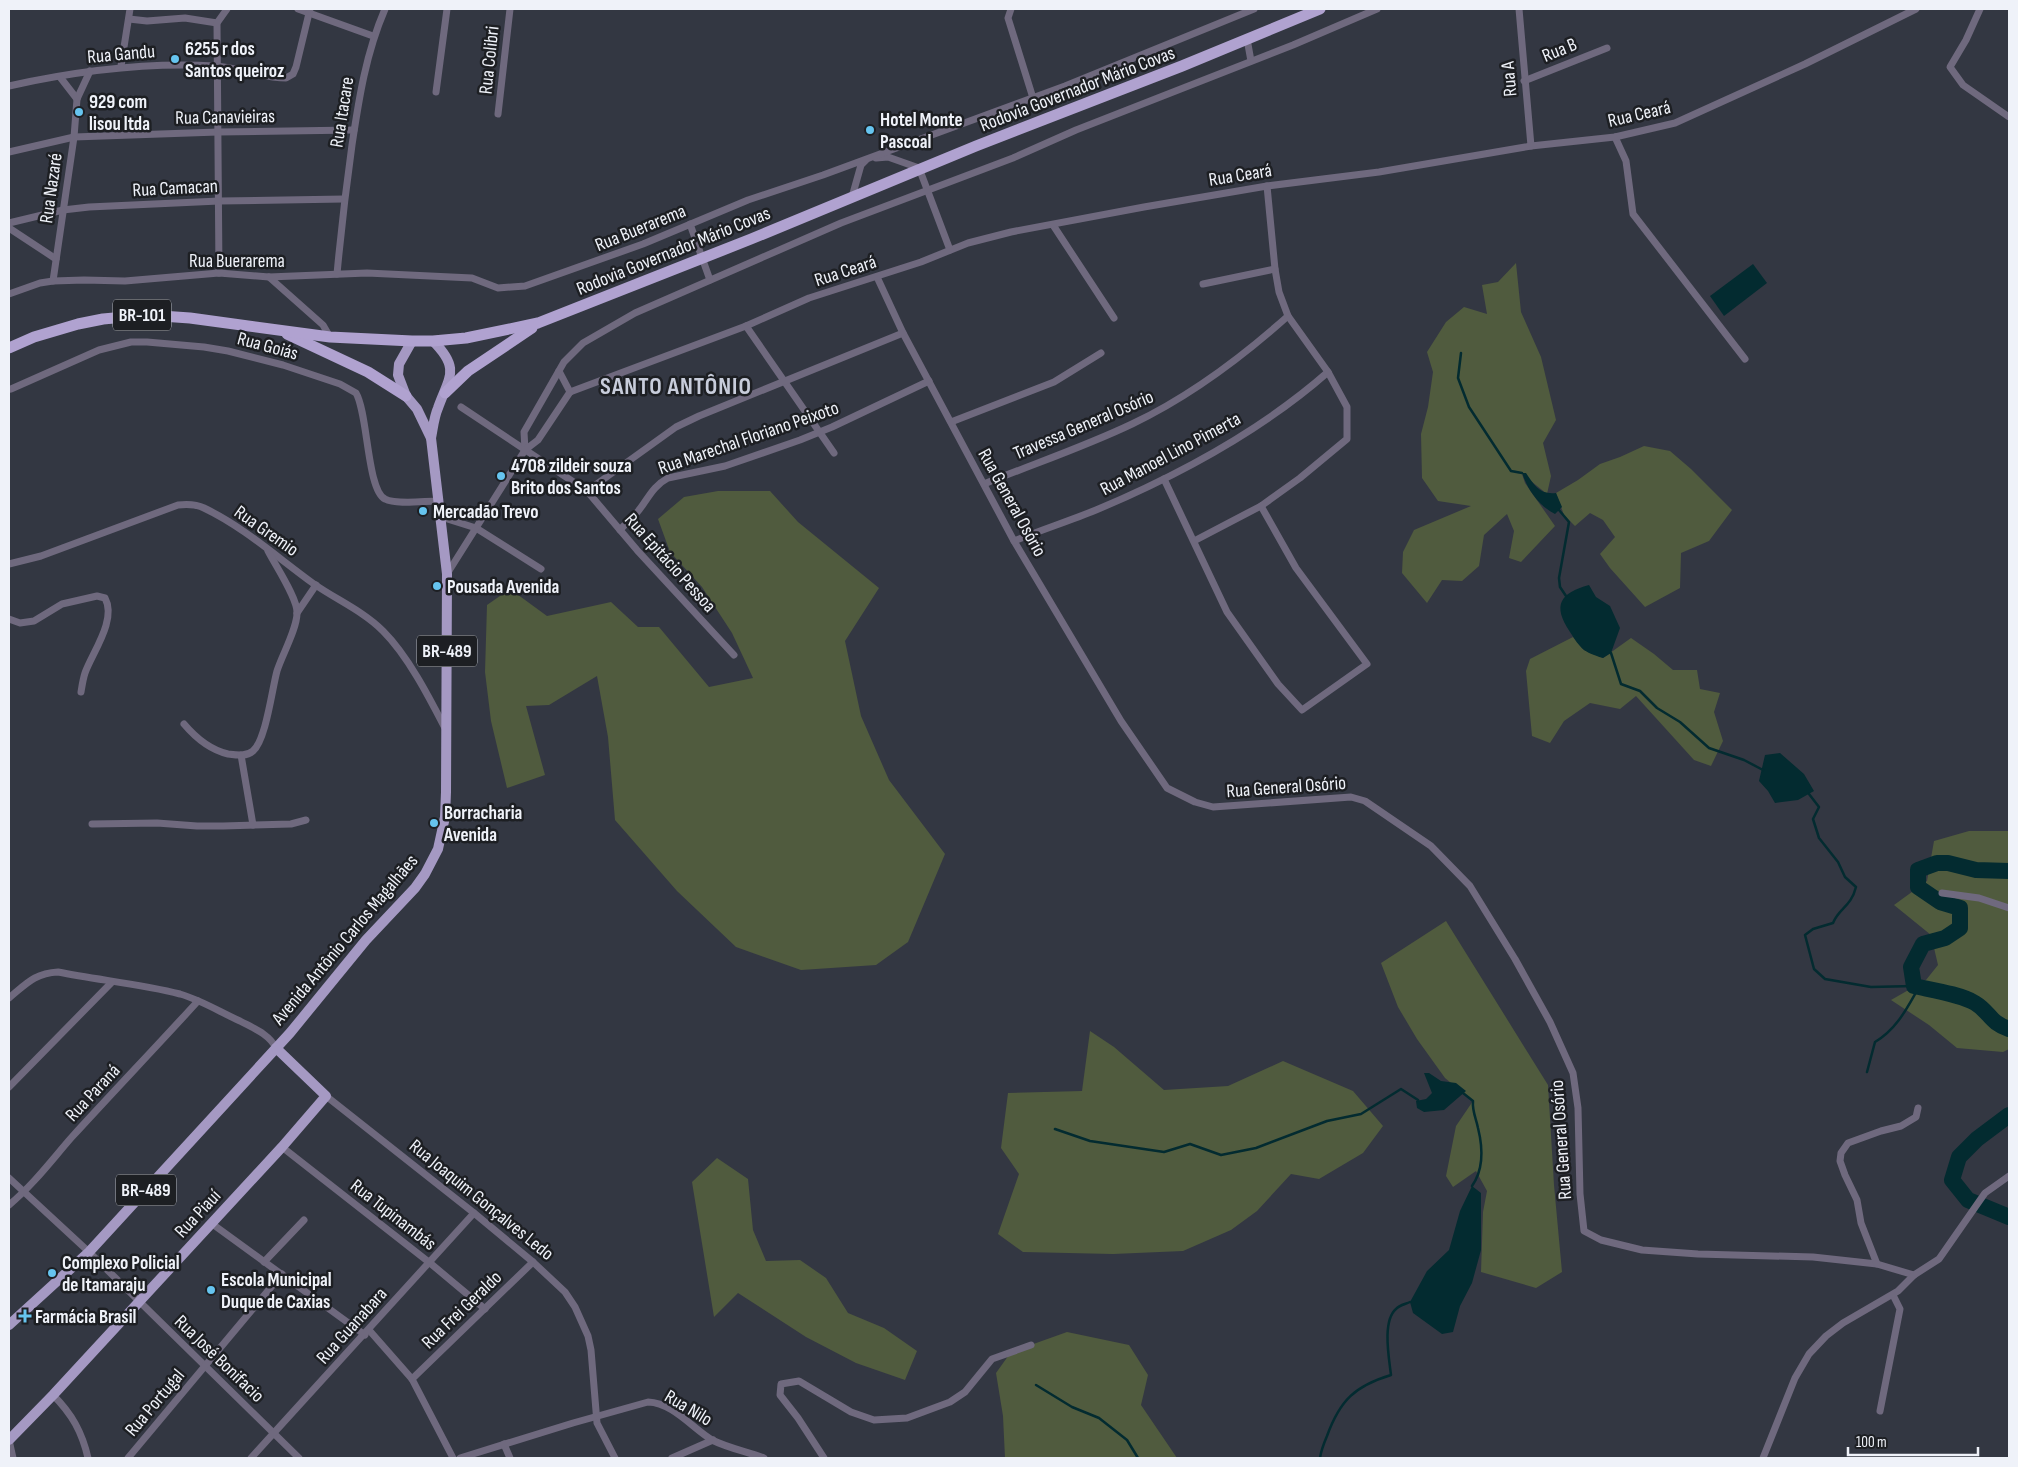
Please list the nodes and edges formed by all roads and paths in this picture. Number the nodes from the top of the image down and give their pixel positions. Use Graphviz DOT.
graph roads {
  1 [pos="130,9"];
  2 [pos="227,9"];
  3 [pos="298,9"];
  4 [pos="385,9"];
  5 [pos="447,9"];
  6 [pos="506,9"];
  7 [pos="510,9"];
  8 [pos="1011,9"];
  9 [pos="1254,9"];
  10 [pos="1320,9"];
  11 [pos="1377,9"];
  12 [pos="1519,9"];
  13 [pos="1916,9"];
  14 [pos="1980,9"];
  15 [pos="310,11"];
  16 [pos="1304,12"];
  17 [pos="128,19"];
  18 [pos="217,23"];
  19 [pos="373,36"];
  20 [pos="1247,39"];
  21 [pos="1607,48"];
  22 [pos="1251,61"];
  23 [pos="120,66"];
  24 [pos="218,66"];
  25 [pos="90,71"];
  26 [pos="60,77"];
  27 [pos="1524,81"];
  28 [pos="9,86"];
  29 [pos="436,92"];
  30 [pos="1033,98"];
  31 [pos="77,99"];
  32 [pos="498,114"];
  33 [pos="2009,117"];
  34 [pos="354,130"];
  35 [pos="218,132"];
  36 [pos="1616,137"];
  37 [pos="74,138"];
  38 [pos="1531,146"];
  39 [pos="9,152"];
  40 [pos="867,158"];
  41 [pos="919,168"];
  42 [pos="1267,186"];
  43 [pos="928,189"];
  44 [pos="852,197"];
  45 [pos="344,199"];
  46 [pos="219,201"];
  47 [pos="63,210"];
  48 [pos="9,222"];
  49 [pos="690,224"];
  50 [pos="1053,225"];
  51 [pos="9,228"];
  52 [pos="950,250"];
  53 [pos="56,259"];
  54 [pos="702,259"];
  55 [pos="1275,269"];
  56 [pos="219,273"];
  57 [pos="337,274"];
  58 [pos="877,277"];
  59 [pos="269,278"];
  60 [pos="710,280"];
  61 [pos="53,281"];
  62 [pos="1203,284"];
  63 [pos="9,294"];
  64 [pos="1288,316"];
  65 [pos="1114,318"];
  66 [pos="538,323"];
  67 [pos="746,326"];
  68 [pos="278,330"];
  69 [pos="903,333"];
  70 [pos="330,337"];
  71 [pos="412,341"];
  72 [pos="433,341"];
  73 [pos="9,348"];
  74 [pos="1101,353"];
  75 [pos="1745,360"];
  76 [pos="559,371"];
  77 [pos="1328,372"];
  78 [pos="784,381"];
  79 [pos="929,381"];
  80 [pos="11,390"];
  81 [pos="445,392"];
  82 [pos="570,392"];
  83 [pos="406,396"];
  84 [pos="461,407"];
  85 [pos="438,408"];
  86 [pos="417,409"];
  87 [pos="951,422"];
  88 [pos="819,432"];
  89 [pos="430,438"];
  90 [pos="525,450"];
  91 [pos="834,453"];
  92 [pos="1164,479"];
  93 [pos="984,484"];
  94 [pos="587,491"];
  95 [pos="438,501"];
  96 [pos="1261,506"];
  97 [pos="441,518"];
  98 [pos="476,528"];
  99 [pos="620,530"];
  100 [pos="1014,540"];
  101 [pos="1194,541"];
  102 [pos="266,549"];
  103 [pos="9,564"];
  104 [pos="541,569"];
  105 [pos="9,572"];
  106 [pos="447,574"];
  107 [pos="316,585"];
  108 [pos="297,613"];
  109 [pos="9,619"];
  110 [pos="734,655"];
  111 [pos="81,692"];
  112 [pos="184,724"];
  113 [pos="446,730"];
  114 [pos="241,756"];
  115 [pos="306,820"];
  116 [pos="92,824"];
  117 [pos="253,825"];
  118 [pos="1942,893"];
  119 [pos="2009,908"];
  120 [pos="112,982"];
  121 [pos="9,998"];
  122 [pos="198,1001"];
  123 [pos="276,1048"];
  124 [pos="9,1087"];
  125 [pos="326,1096"];
  126 [pos="1918,1108"];
  127 [pos="282,1147"];
  128 [pos="2009,1176"];
  129 [pos="9,1178"];
  130 [pos="24,1192"];
  131 [pos="9,1204"];
  132 [pos="474,1213"];
  133 [pos="304,1220"];
  134 [pos="212,1222"];
  135 [pos="89,1252"];
  136 [pos="264,1262"];
  137 [pos="533,1262"];
  138 [pos="430,1263"];
  139 [pos="1877,1264"];
  140 [pos="282,1274"];
  141 [pos="1914,1275"];
  142 [pos="1893,1294"];
  143 [pos="138,1301"];
  144 [pos="485,1309"];
  145 [pos="9,1325"];
  146 [pos="367,1333"];
  147 [pos="1030,1345"];
  148 [pos="205,1366"];
  149 [pos="412,1379"];
  150 [pos="54,1395"];
  151 [pos="1880,1411"];
  152 [pos="596,1417"];
  153 [pos="274,1434"];
  154 [pos="9,1440"];
  155 [pos="713,1440"];
  156 [pos="504,1444"];
  157 [pos="13,1458"];
  158 [pos="88,1458"];
  159 [pos="128,1458"];
  160 [pos="251,1458"];
  161 [pos="299,1458"];
  162 [pos="453,1458"];
  163 [pos="460,1458"];
  164 [pos="510,1458"];
  165 [pos="614,1458"];
  166 [pos="672,1458"];
  167 [pos="764,1458"];
  168 [pos="824,1458"];
  169 [pos="1762,1458"];
  1 -- 17 [label="street"];
  2 -- 18 [label="street"];
  3 -- 15 [label="street"];
  4 -- 19 [label="street, Rua Itacare"];
  5 -- 29 [label="street"];
  6 -- 7 [label="street, Rua Colibri"];
  7 -- 32 [label="street, Rua Colibri"];
  8 -- 30 [label="street"];
  9 -- 30 [label="street, Rua Buerarema"];
  10 -- 16 [label="highway, Rodovia Governador Mário Covas / BR-101"];
  11 -- 22 [label="street"];
  12 -- 27 [label="street, Rua A"];
  13 -- 36 [label="street, Rua Ceará"];
  14 -- 33 [label="street"];
  15 -- 19 [label="street"];
  15 -- 24 [label="street, Rua Gandu"];
  16 -- 20 [label="highway, Rodovia Governador Mário Covas / BR-101"];
  17 -- 18 [label="street"];
  17 -- 23 [label="street"];
  18 -- 24 [label="street"];
  19 -- 34 [label="street, Rua Itacare"];
  20 -- 22 [label="street"];
  20 -- 41 [label="highway, Rodovia Governador Mário Covas / BR-101"];
  21 -- 27 [label="street, Rua B"];
  22 -- 43 [label="street"];
  23 -- 24 [label="street, Rua Gandu"];
  23 -- 25 [label="street, Rua Gandu"];
  24 -- 35 [label="street"];
  25 -- 26 [label="street, Rua Gandu"];
  25 -- 31 [label="street, Rua Nazaré"];
  26 -- 28 [label="street, Rua Gandu"];
  26 -- 31 [label="street"];
  27 -- 38 [label="street, Rua A"];
  30 -- 40 [label="street, Rua Buerarema"];
  31 -- 37 [label="street, Rua Nazaré"];
  34 -- 35 [label="street, Rua Canavieiras"];
  34 -- 45 [label="street, Rua Itacare"];
  35 -- 37 [label="street, Rua Canavieiras"];
  35 -- 46 [label="street"];
  36 -- 38 [label="street, Rua Ceará"];
  36 -- 75 [label="street"];
  37 -- 39 [label="street, Rua Canavieiras"];
  37 -- 47 [label="street, Rua Nazaré"];
  38 -- 42 [label="street, Rua Ceará"];
  40 -- 41 [label="street"];
  40 -- 44 [label="street"];
  40 -- 49 [label="street, Rua Buerarema"];
  41 -- 43 [label="street"];
  41 -- 44 [label="highway, Rodovia Governador Mário Covas / BR-101"];
  42 -- 50 [label="street, Rua Ceará"];
  42 -- 55 [label="street"];
  43 -- 52 [label="street"];
  43 -- 60 [label="street"];
  44 -- 54 [label="highway, Rodovia Governador Mário Covas / BR-101"];
  45 -- 46 [label="street, Rua Camacan"];
  45 -- 57 [label="street, Rua Itacare"];
  46 -- 47 [label="street, Rua Camacan"];
  46 -- 56 [label="street"];
  47 -- 48 [label="street, Rua Camacan"];
  47 -- 53 [label="street, Rua Nazaré"];
  49 -- 54 [label="street"];
  49 -- 57 [label="street, Rua Buerarema"];
  50 -- 52 [label="street, Rua Ceará"];
  50 -- 65 [label="street"];
  51 -- 53 [label="street"];
  52 -- 58 [label="street, Rua Ceará"];
  53 -- 61 [label="street, Rua Nazaré"];
  54 -- 60 [label="street"];
  54 -- 66 [label="highway, Rodovia Governador Mário Covas / BR-101"];
  55 -- 62 [label="street"];
  55 -- 64 [label="street"];
  56 -- 59 [label="street, Rua Buerarema"];
  56 -- 61 [label="street, Rua Buerarema"];
  57 -- 59 [label="street, Rua Buerarema"];
  58 -- 67 [label="street, Rua Ceará"];
  58 -- 69 [label="street, Rua General Osório"];
  59 -- 70 [label="street"];
  60 -- 76 [label="street"];
  61 -- 63 [label="street, Rua Buerarema"];
  64 -- 77 [label="street"];
  64 -- 93 [label="street, Travessa General Osório"];
  66 -- 72 [label="highway, Rodovia Governador Mário Covas / BR-101"];
  66 -- 81 [label="highway, BR-489"];
  67 -- 78 [label="street"];
  67 -- 82 [label="street, Rua Ceará"];
  68 -- 70 [label="highway, Rodovia Governador Mário Covas / BR-101"];
  68 -- 73 [label="highway, Rodovia Governador Mário Covas / BR-101"];
  68 -- 83 [label="highway, BR-489"];
  69 -- 78 [label="street"];
  69 -- 79 [label="street, Rua General Osório"];
  70 -- 71 [label="highway, Rodovia Governador Mário Covas / BR-101"];
  71 -- 72 [label="highway, Rodovia Governador Mário Covas / BR-101"];
  71 -- 83 [label="main road, BR-489"];
  72 -- 81 [label="main road, BR-489"];
  74 -- 87 [label="street"];
  76 -- 82 [label="street"];
  76 -- 90 [label="street"];
  77 -- 92 [label="street, Rua Manoel Lino Pimerta"];
  77 -- 96 [label="street"];
  78 -- 88 [label="street"];
  78 -- 94 [label="street"];
  79 -- 87 [label="street, Rua General Osório"];
  79 -- 88 [label="street, Rua Marechal Floriano Peixoto"];
  80 -- 95 [label="street, Rua Goiás"];
  81 -- 85 [label="main road, BR-489"];
  82 -- 90 [label="street"];
  83 -- 86 [label="main road, BR-489"];
  84 -- 90 [label="street, Rua Epitácio Pessoa"];
  85 -- 86 [label="main road"];
  85 -- 89 [label="main road, BR-489"];
  86 -- 89 [label="main road, BR-489"];
  87 -- 93 [label="street, Rua General Osório"];
  88 -- 91 [label="street"];
  88 -- 99 [label="street, Rua Marechal Floriano Peixoto"];
  89 -- 95 [label="main road, Avenida Antônio Carlos Magalhães / BR-489"];
  90 -- 94 [label="street, Rua Epitácio Pessoa"];
  90 -- 98 [label="street"];
  92 -- 100 [label="street, Rua Manoel Lino Pimerta"];
  92 -- 101 [label="street"];
  93 -- 100 [label="street, Rua General Osório"];
  94 -- 99 [label="street, Rua Epitácio Pessoa"];
  95 -- 97 [label="main road, Avenida Antônio Carlos Magalhães / BR-489"];
  96 -- 101 [label="street"];
  96 -- 101 [label="street"];
  97 -- 98 [label="street"];
  97 -- 106 [label="main road, Avenida Antônio Carlos Magalhães / BR-489"];
  98 -- 104 [label="street"];
  98 -- 106 [label="street"];
  99 -- 110 [label="street, Rua Epitácio Pessoa"];
  100 -- 139 [label="street, Rua General Osório"];
  102 -- 103 [label="street, Rua Gremio"];
  102 -- 107 [label="street, Rua Gremio"];
  102 -- 108 [label="street"];
  103 -- 105 [label="street"];
  106 -- 113 [label="main road, Avenida Antônio Carlos Magalhães / BR-489"];
  107 -- 108 [label="street"];
  107 -- 113 [label="street, Rua Gremio"];
  108 -- 114 [label="street"];
  109 -- 111 [label="street"];
  112 -- 114 [label="street"];
  113 -- 123 [label="main road, Avenida Antônio Carlos Magalhães / BR-489"];
  114 -- 117 [label="street"];
  115 -- 117 [label="street"];
  116 -- 117 [label="street"];
  118 -- 119 [label="street"];
  120 -- 121 [label="street"];
  120 -- 122 [label="street"];
  120 -- 124 [label="street"];
  122 -- 123 [label="street"];
  122 -- 130 [label="street, Rua Paraná"];
  123 -- 125 [label="main road, Rua Joaquim Gonçalves Ledo"];
  123 -- 135 [label="main road, Avenida Antônio Carlos Magalhães / BR-489"];
  125 -- 127 [label="main road, Rua Piauí"];
  125 -- 132 [label="street, Rua Joaquim Gonçalves Ledo"];
  126 -- 139 [label="street"];
  127 -- 134 [label="main road, Rua Piauí"];
  127 -- 138 [label="street, Rua Tupinambás"];
  128 -- 141 [label="street"];
  129 -- 130 [label="street, Rua José Bonifacio"];
  130 -- 131 [label="street, Rua Paraná"];
  130 -- 135 [label="street, Rua José Bonifacio"];
  132 -- 137 [label="street, Rua Joaquim Gonçalves Ledo"];
  132 -- 138 [label="street, Rua Guanabara"];
  133 -- 136 [label="street"];
  134 -- 136 [label="street"];
  134 -- 143 [label="main road, Rua Piauí"];
  135 -- 143 [label="street, Rua José Bonifacio"];
  135 -- 145 [label="main road, Avenida Antônio Carlos Magalhães / BR-489"];
  136 -- 140 [label="street"];
  137 -- 144 [label="street, Rua Frei Geraldo"];
  137 -- 152 [label="street, Rua Joaquim Gonçalves Ledo"];
  138 -- 144 [label="street, Rua Tupinambás"];
  138 -- 146 [label="street, Rua Guanabara"];
  139 -- 141 [label="street, Rua General Osório"];
  140 -- 146 [label="street"];
  140 -- 148 [label="street, Rua Portugal"];
  141 -- 142 [label="street"];
  142 -- 151 [label="street"];
  142 -- 169 [label="street"];
  143 -- 148 [label="street, Rua José Bonifacio"];
  143 -- 150 [label="main road, Rua Piauí"];
  144 -- 149 [label="street, Rua Frei Geraldo"];
  146 -- 149 [label="street"];
  146 -- 153 [label="street, Rua Guanabara"];
  147 -- 168 [label="street"];
  148 -- 153 [label="street, Rua José Bonifacio"];
  148 -- 159 [label="street, Rua Portugal"];
  149 -- 162 [label="street"];
  150 -- 154 [label="main road, Rua Piauí"];
  150 -- 158 [label="street"];
  152 -- 155 [label="street, Rua Nilo"];
  152 -- 156 [label="street, Rua Nilo"];
  152 -- 165 [label="street, Rua Joaquim Gonçalves Ledo"];
  153 -- 160 [label="street, Rua Guanabara"];
  153 -- 161 [label="street, Rua José Bonifacio"];
  154 -- 157 [label="street"];
  155 -- 166 [label="street"];
  155 -- 167 [label="street, Rua Nilo"];
  156 -- 163 [label="street, Rua Nilo"];
  156 -- 164 [label="street"];
}
